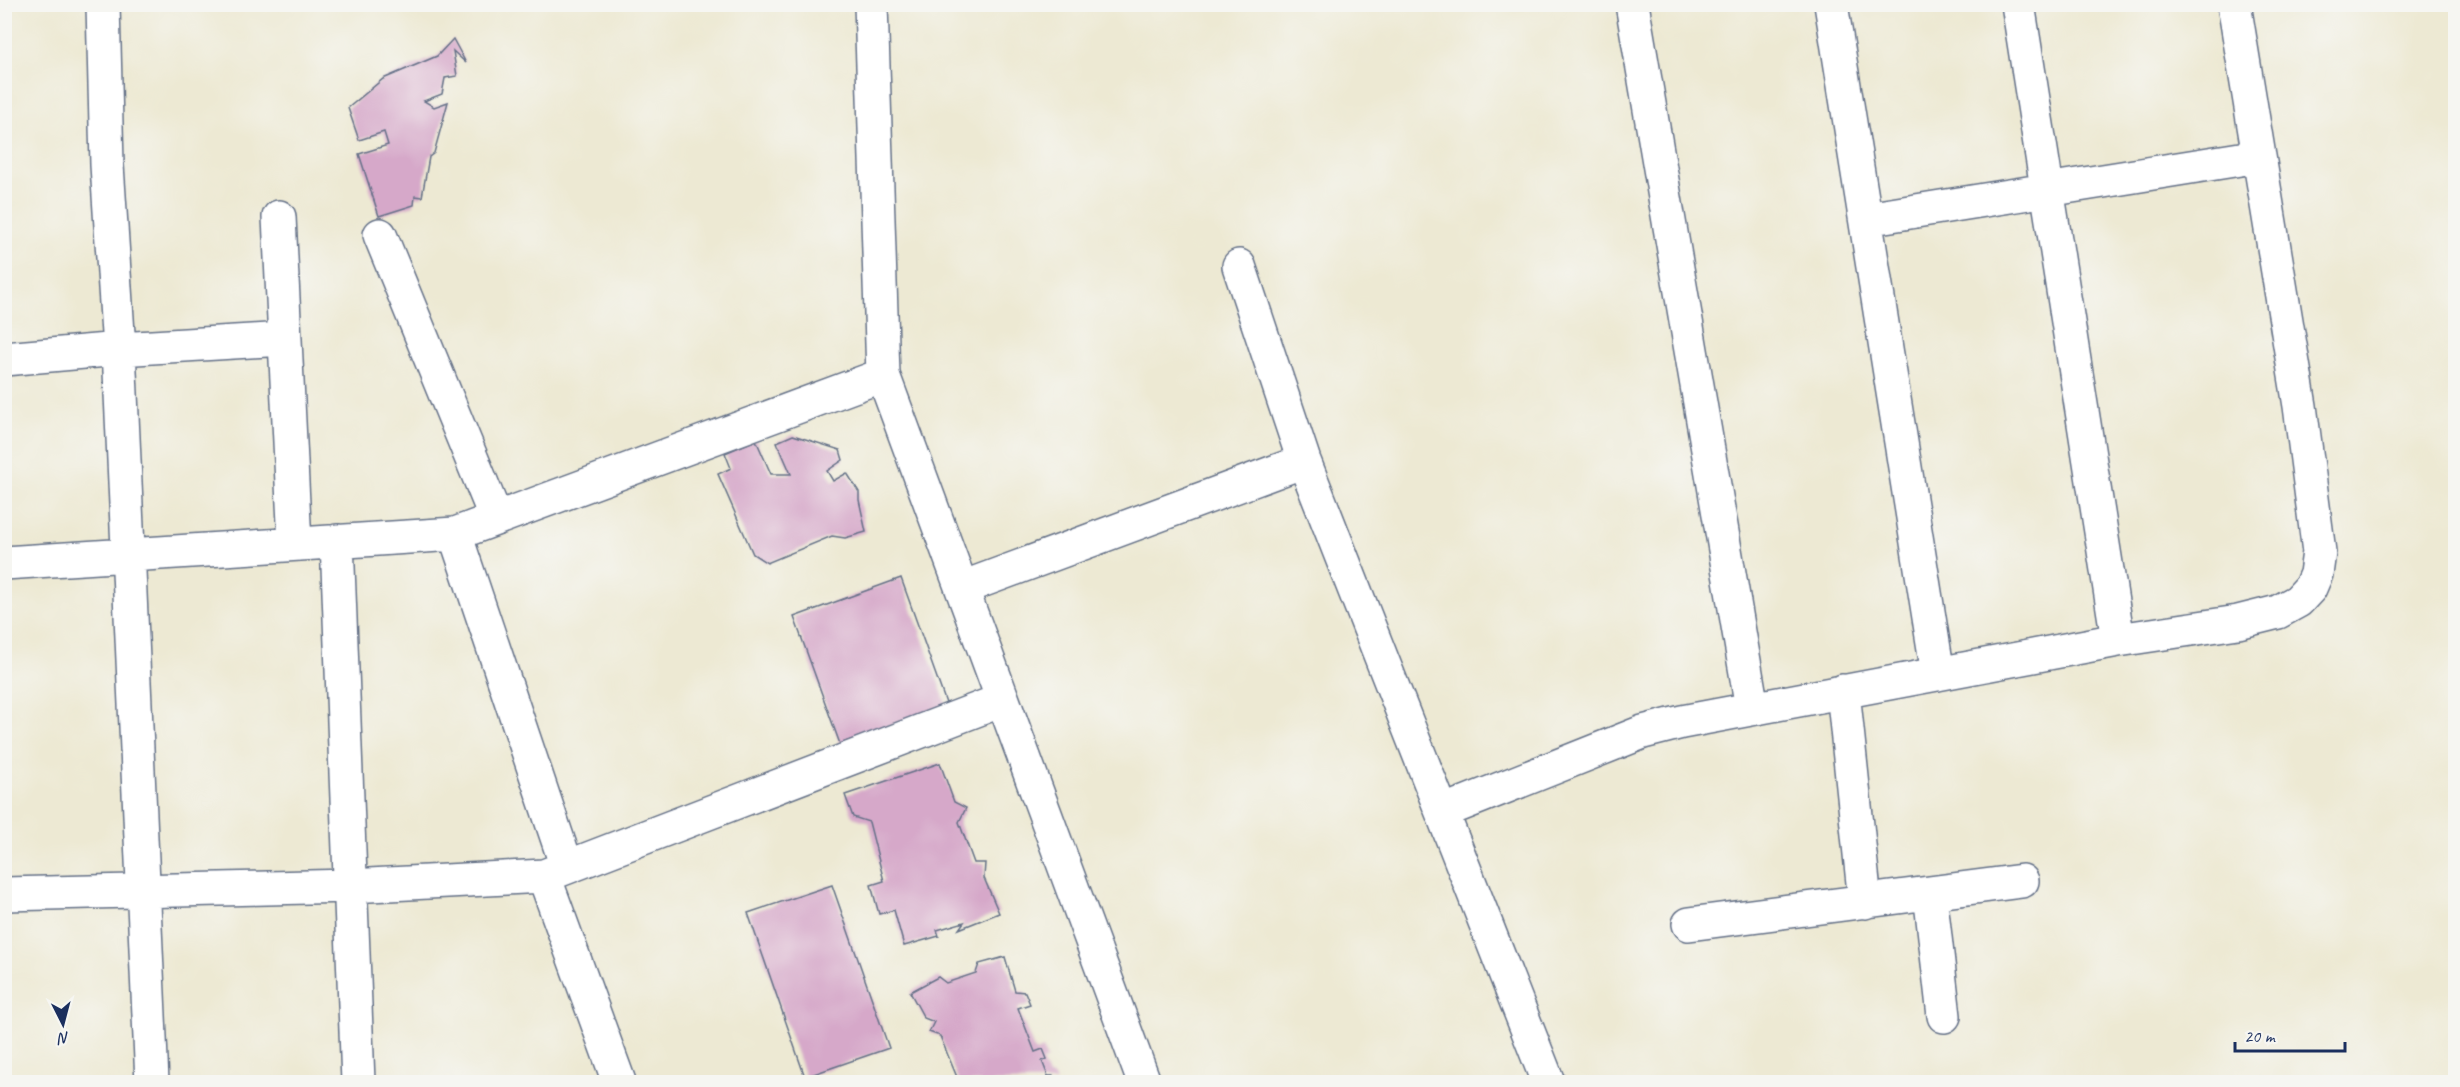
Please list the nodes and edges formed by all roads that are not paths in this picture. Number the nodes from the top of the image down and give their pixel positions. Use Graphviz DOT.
graph roads {
  1 [pos="103,4"];
  2 [pos="871,4"];
  3 [pos="1632,4"];
  4 [pos="1831,4"];
  5 [pos="2018,4"];
  6 [pos="2234,4"];
  7 [pos="2259,156"];
  8 [pos="2047,189"];
  9 [pos="279,217"];
  10 [pos="1866,219"];
  11 [pos="380,235"];
  12 [pos="1239,266"];
  13 [pos="285,339"];
  14 [pos="119,349"];
  15 [pos="4,359"];
  16 [pos="883,375"];
  17 [pos="1304,461"];
  18 [pos="496,518"];
  19 [pos="456,534"];
  20 [pos="337,541"];
  21 [pos="295,544"];
  22 [pos="128,554"];
  23 [pos="4,563"];
  24 [pos="962,588"];
  25 [pos="2118,640"];
  26 [pos="1938,674"];
  27 [pos="1843,692"];
  28 [pos="1002,700"];
  29 [pos="1752,708"];
  30 [pos="1442,812"];
  31 [pos="556,872"];
  32 [pos="2022,881"];
  33 [pos="350,886"];
  34 [pos="144,891"];
  35 [pos="1930,893"];
  36 [pos="4,894"];
  37 [pos="1865,902"];
  38 [pos="1689,924"];
  39 [pos="1944,1016"];
  40 [pos="153,1083"];
  41 [pos="358,1083"];
  42 [pos="619,1083"];
  43 [pos="1144,1083"];
  44 [pos="1548,1083"];
  1 -- 14 [label="street"];
  2 -- 16 [label="street"];
  3 -- 29 [label="street"];
  4 -- 10 [label="street"];
  5 -- 8 [label="street"];
  6 -- 7 [label="street"];
  7 -- 8 [label="street"];
  7 -- 25 [label="street"];
  8 -- 10 [label="street"];
  8 -- 25 [label="street"];
  9 -- 13 [label="street"];
  10 -- 26 [label="street"];
  11 -- 18 [label="street"];
  12 -- 17 [label="street"];
  13 -- 14 [label="street"];
  13 -- 21 [label="street"];
  14 -- 15 [label="street"];
  14 -- 22 [label="street"];
  16 -- 18 [label="street"];
  16 -- 24 [label="street"];
  17 -- 24 [label="street"];
  17 -- 30 [label="street"];
  18 -- 19 [label="street"];
  19 -- 20 [label="street"];
  19 -- 31 [label="street"];
  20 -- 21 [label="street"];
  20 -- 33 [label="street"];
  21 -- 22 [label="street"];
  22 -- 23 [label="street"];
  22 -- 34 [label="street"];
  24 -- 28 [label="street"];
  25 -- 26 [label="street"];
  26 -- 27 [label="street"];
  27 -- 29 [label="street"];
  27 -- 37 [label="street"];
  28 -- 31 [label="street"];
  28 -- 43 [label="street"];
  29 -- 30 [label="street"];
  30 -- 44 [label="street"];
  31 -- 33 [label="street"];
  31 -- 42 [label="street"];
  32 -- 35 [label="street"];
  33 -- 34 [label="street"];
  33 -- 41 [label="street"];
  34 -- 36 [label="street"];
  34 -- 40 [label="street"];
  35 -- 37 [label="street"];
  35 -- 39 [label="street"];
  37 -- 38 [label="street"];
}
